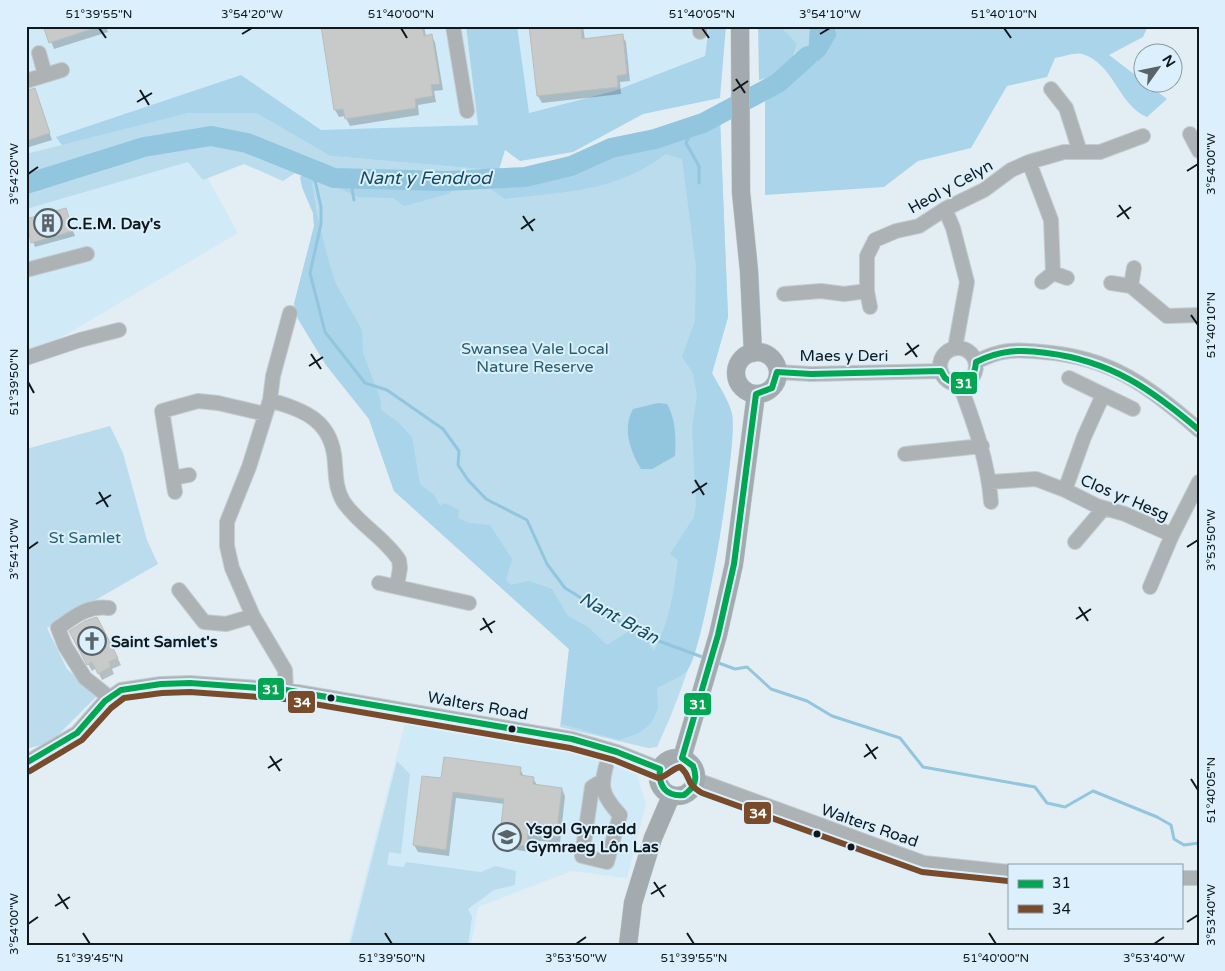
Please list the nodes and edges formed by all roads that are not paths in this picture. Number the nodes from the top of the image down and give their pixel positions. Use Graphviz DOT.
graph roads {
  1 [pos="453,26"];
  2 [pos="740,26"];
  3 [pos="39,53"];
  4 [pos="62,70"];
  5 [pos="45,75"];
  6 [pos="26,81"];
  7 [pos="1051,89"];
  8 [pos="467,111"];
  9 [pos="1190,134"];
  10 [pos="1143,136"];
  11 [pos="1080,152"];
  12 [pos="1199,152"];
  13 [pos="1029,162"];
  14 [pos="945,209"];
  15 [pos="87,254"];
  16 [pos="1134,268"];
  17 [pos="26,270"];
  18 [pos="1067,278"];
  19 [pos="1111,283"];
  20 [pos="1131,286"];
  21 [pos="867,291"];
  22 [pos="784,294"];
  23 [pos="870,307"];
  24 [pos="290,313"];
  25 [pos="1199,316"];
  26 [pos="119,330"];
  27 [pos="955,348"];
  28 [pos="753,353"];
  29 [pos="26,358"];
  30 [pos="976,362"];
  31 [pos="941,371"];
  32 [pos="777,372"];
  33 [pos="1070,378"];
  34 [pos="960,385"];
  35 [pos="756,394"];
  36 [pos="1103,395"];
  37 [pos="270,400"];
  38 [pos="1132,409"];
  39 [pos="264,414"];
  40 [pos="1199,430"];
  41 [pos="982,446"];
  42 [pos="905,454"];
  43 [pos="189,475"];
  44 [pos="173,478"];
  45 [pos="990,482"];
  46 [pos="1199,482"];
  47 [pos="1065,490"];
  48 [pos="175,492"];
  49 [pos="992,502"];
  50 [pos="1104,508"];
  51 [pos="1172,535"];
  52 [pos="1075,542"];
  53 [pos="379,583"];
  54 [pos="397,586"];
  55 [pos="1150,587"];
  56 [pos="179,590"];
  57 [pos="469,603"];
  58 [pos="109,608"];
  59 [pos="253,616"];
  60 [pos="286,690"];
  61 [pos="110,698"];
  62 [pos="610,750"];
  63 [pos="682,758"];
  64 [pos="26,763"];
  65 [pos="660,769"];
  66 [pos="697,780"];
  67 [pos="602,781"];
  68 [pos="671,796"];
  69 [pos="1008,872"];
  70 [pos="1182,878"];
  71 [pos="1199,878"];
  72 [pos="628,945"];
  1 -- 8 [label="street"];
  2 -- 28 [label="main road"];
  3 -- 5 [label="street"];
  4 -- 5 [label="street"];
  5 -- 6 [label="street"];
  7 -- 11 [label="street"];
  9 -- 12 [label="street"];
  10 -- 11 [label="street, Heol y Celyn"];
  11 -- 13 [label="street, Heol y Celyn"];
  13 -- 14 [label="street, Heol y Celyn"];
  13 -- 18 [label="street"];
  14 -- 21 [label="street, Heol y Celyn"];
  14 -- 27 [label="street"];
  15 -- 17 [label="street"];
  16 -- 20 [label="street"];
  19 -- 20 [label="street"];
  20 -- 25 [label="street"];
  21 -- 22 [label="street"];
  21 -- 23 [label="street, Heol y Celyn"];
  24 -- 37 [label="street"];
  26 -- 29 [label="street"];
  27 -- 30 [label="street"];
  27 -- 31 [label="street"];
  28 -- 32 [label="main road"];
  28 -- 35 [label="main road"];
  30 -- 34 [label="street"];
  30 -- 40 [label="street"];
  31 -- 32 [label="street, Maes y Deri"];
  31 -- 34 [label="street"];
  32 -- 35 [label="main road"];
  33 -- 36 [label="street"];
  34 -- 41 [label="street"];
  35 -- 63 [label="main road"];
  36 -- 38 [label="street"];
  36 -- 47 [label="street, Clos yr Hesg"];
  37 -- 39 [label="street"];
  37 -- 54 [label="street"];
  39 -- 44 [label="street"];
  39 -- 59 [label="street"];
  41 -- 42 [label="street"];
  41 -- 45 [label="street"];
  43 -- 44 [label="street"];
  44 -- 48 [label="street"];
  45 -- 47 [label="street, Clos yr Hesg"];
  45 -- 49 [label="street"];
  46 -- 51 [label="street, Clos yr Hesg"];
  47 -- 50 [label="street, Clos yr Hesg"];
  50 -- 51 [label="street, Clos yr Hesg"];
  50 -- 52 [label="street"];
  51 -- 55 [label="street, Clos yr Hesg"];
  53 -- 54 [label="street"];
  54 -- 57 [label="street"];
  56 -- 59 [label="street"];
  58 -- 61 [label="street"];
  59 -- 60 [label="street"];
  60 -- 61 [label="street, Walters Road"];
  60 -- 62 [label="street, Walters Road"];
  61 -- 64 [label="street"];
  62 -- 65 [label="street, Walters Road"];
  62 -- 67 [label="street"];
  63 -- 65 [label="main road"];
  63 -- 66 [label="main road"];
  65 -- 68 [label="main road"];
  66 -- 68 [label="main road"];
  66 -- 69 [label="street, Walters Road"];
  67 -- 67 [label="street"];
  68 -- 72 [label="main road"];
  70 -- 71 [label="street"];
}
